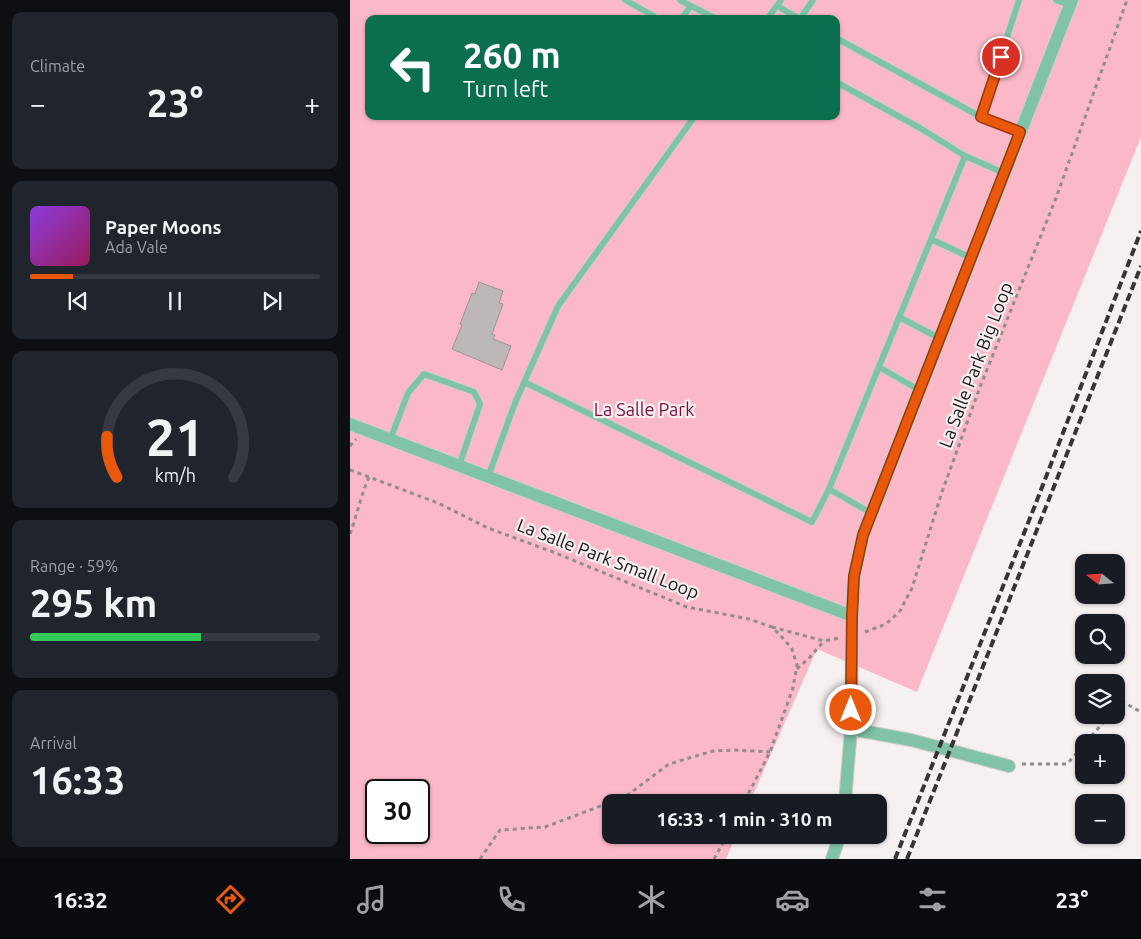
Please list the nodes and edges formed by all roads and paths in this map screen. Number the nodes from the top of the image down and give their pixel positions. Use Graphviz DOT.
graph roads {
  1 [pos="625,0"];
  2 [pos="680,0"];
  3 [pos="782,0"];
  4 [pos="813,0"];
  5 [pos="1019,0"];
  6 [pos="1056,0"];
  7 [pos="1127,0"];
  8 [pos="1071,2"];
  9 [pos="691,6"];
  10 [pos="777,6"];
  11 [pos="652,15"];
  12 [pos="685,15"];
  13 [pos="709,15"];
  14 [pos="770,15"];
  15 [pos="793,15"];
  16 [pos="803,15"];
  17 [pos="840,40"];
  18 [pos="840,84"];
  19 [pos="981,117"];
  20 [pos="692,120"];
  21 [pos="1020,132"];
  22 [pos="965,156"];
  23 [pos="1004,173"];
  24 [pos="931,239"];
  25 [pos="971,258"];
  26 [pos="899,316"];
  27 [pos="939,338"];
  28 [pos="879,367"];
  29 [pos="524,382"];
  30 [pos="919,390"];
  31 [pos="350,424"];
  32 [pos="390,440"];
  33 [pos="459,466"];
  34 [pos="350,470"];
  35 [pos="369,477"];
  36 [pos="488,477"];
  37 [pos="829,489"];
  38 [pos="872,513"];
  39 [pos="350,534"];
  40 [pos="852,616"];
  41 [pos="772,627"];
  42 [pos="852,635"];
  43 [pos="824,641"];
  44 [pos="796,670"];
  45 [pos="1125,703"];
  46 [pos="1141,712"];
  47 [pos="1102,724"];
  48 [pos="851,729"];
  49 [pos="1094,734"];
  50 [pos="770,752"];
  51 [pos="1075,755"];
  52 [pos="1009,766"];
  53 [pos="748,794"];
  54 [pos="847,794"];
  55 [pos="722,844"];
  56 [pos="837,844"];
  57 [pos="480,859"];
  58 [pos="714,859"];
  59 [pos="832,859"];
  1 -- 11 [label="lane"];
  2 -- 9 [label="lane"];
  3 -- 10 [label="lane"];
  4 -- 16 [label="lane"];
  5 -- 19 [label="lane"];
  6 -- 8 [label="lane"];
  7 -- 42 [label="path, La Salle Park Big Loop"];
  8 -- 21 [label="street"];
  9 -- 12 [label="lane"];
  9 -- 13 [label="lane"];
  10 -- 14 [label="lane"];
  10 -- 15 [label="lane"];
  17 -- 19 [label="lane"];
  18 -- 22 [label="lane"];
  19 -- 21 [label="lane"];
  20 -- 29 [label="lane"];
  21 -- 23 [label="street"];
  22 -- 23 [label="lane"];
  22 -- 24 [label="lane"];
  23 -- 25 [label="street"];
  24 -- 25 [label="lane"];
  24 -- 26 [label="lane"];
  25 -- 27 [label="street"];
  26 -- 27 [label="lane"];
  26 -- 28 [label="lane"];
  27 -- 30 [label="street"];
  28 -- 30 [label="lane"];
  28 -- 37 [label="lane"];
  29 -- 36 [label="lane"];
  29 -- 37 [label="lane"];
  30 -- 38 [label="street"];
  31 -- 32 [label="street"];
  32 -- 33 [label="street"];
  32 -- 33 [label="lane"];
  33 -- 36 [label="street"];
  34 -- 35 [label="path, La Salle Park Small Loop"];
  35 -- 39 [label="path"];
  35 -- 41 [label="path, La Salle Park Small Loop"];
  36 -- 40 [label="street"];
  37 -- 38 [label="lane"];
  38 -- 40 [label="street"];
  40 -- 42 [label="street"];
  41 -- 43 [label="path, La Salle Park Big Loop"];
  41 -- 44 [label="path, La Salle Park Small Loop"];
  42 -- 43 [label="path, La Salle Park Big Loop"];
  42 -- 48 [label="street"];
  43 -- 44 [label="path"];
  44 -- 50 [label="path, La Salle Park Small Loop"];
  45 -- 46 [label="path"];
  47 -- 49 [label="path"];
  48 -- 52 [label="street"];
  48 -- 54 [label="street"];
  50 -- 53 [label="path, La Salle Park Small Loop"];
  50 -- 57 [label="path"];
  51 -- 52 [label="path"];
  55 -- 58 [label="path"];
  56 -- 59 [label="street"];
}
